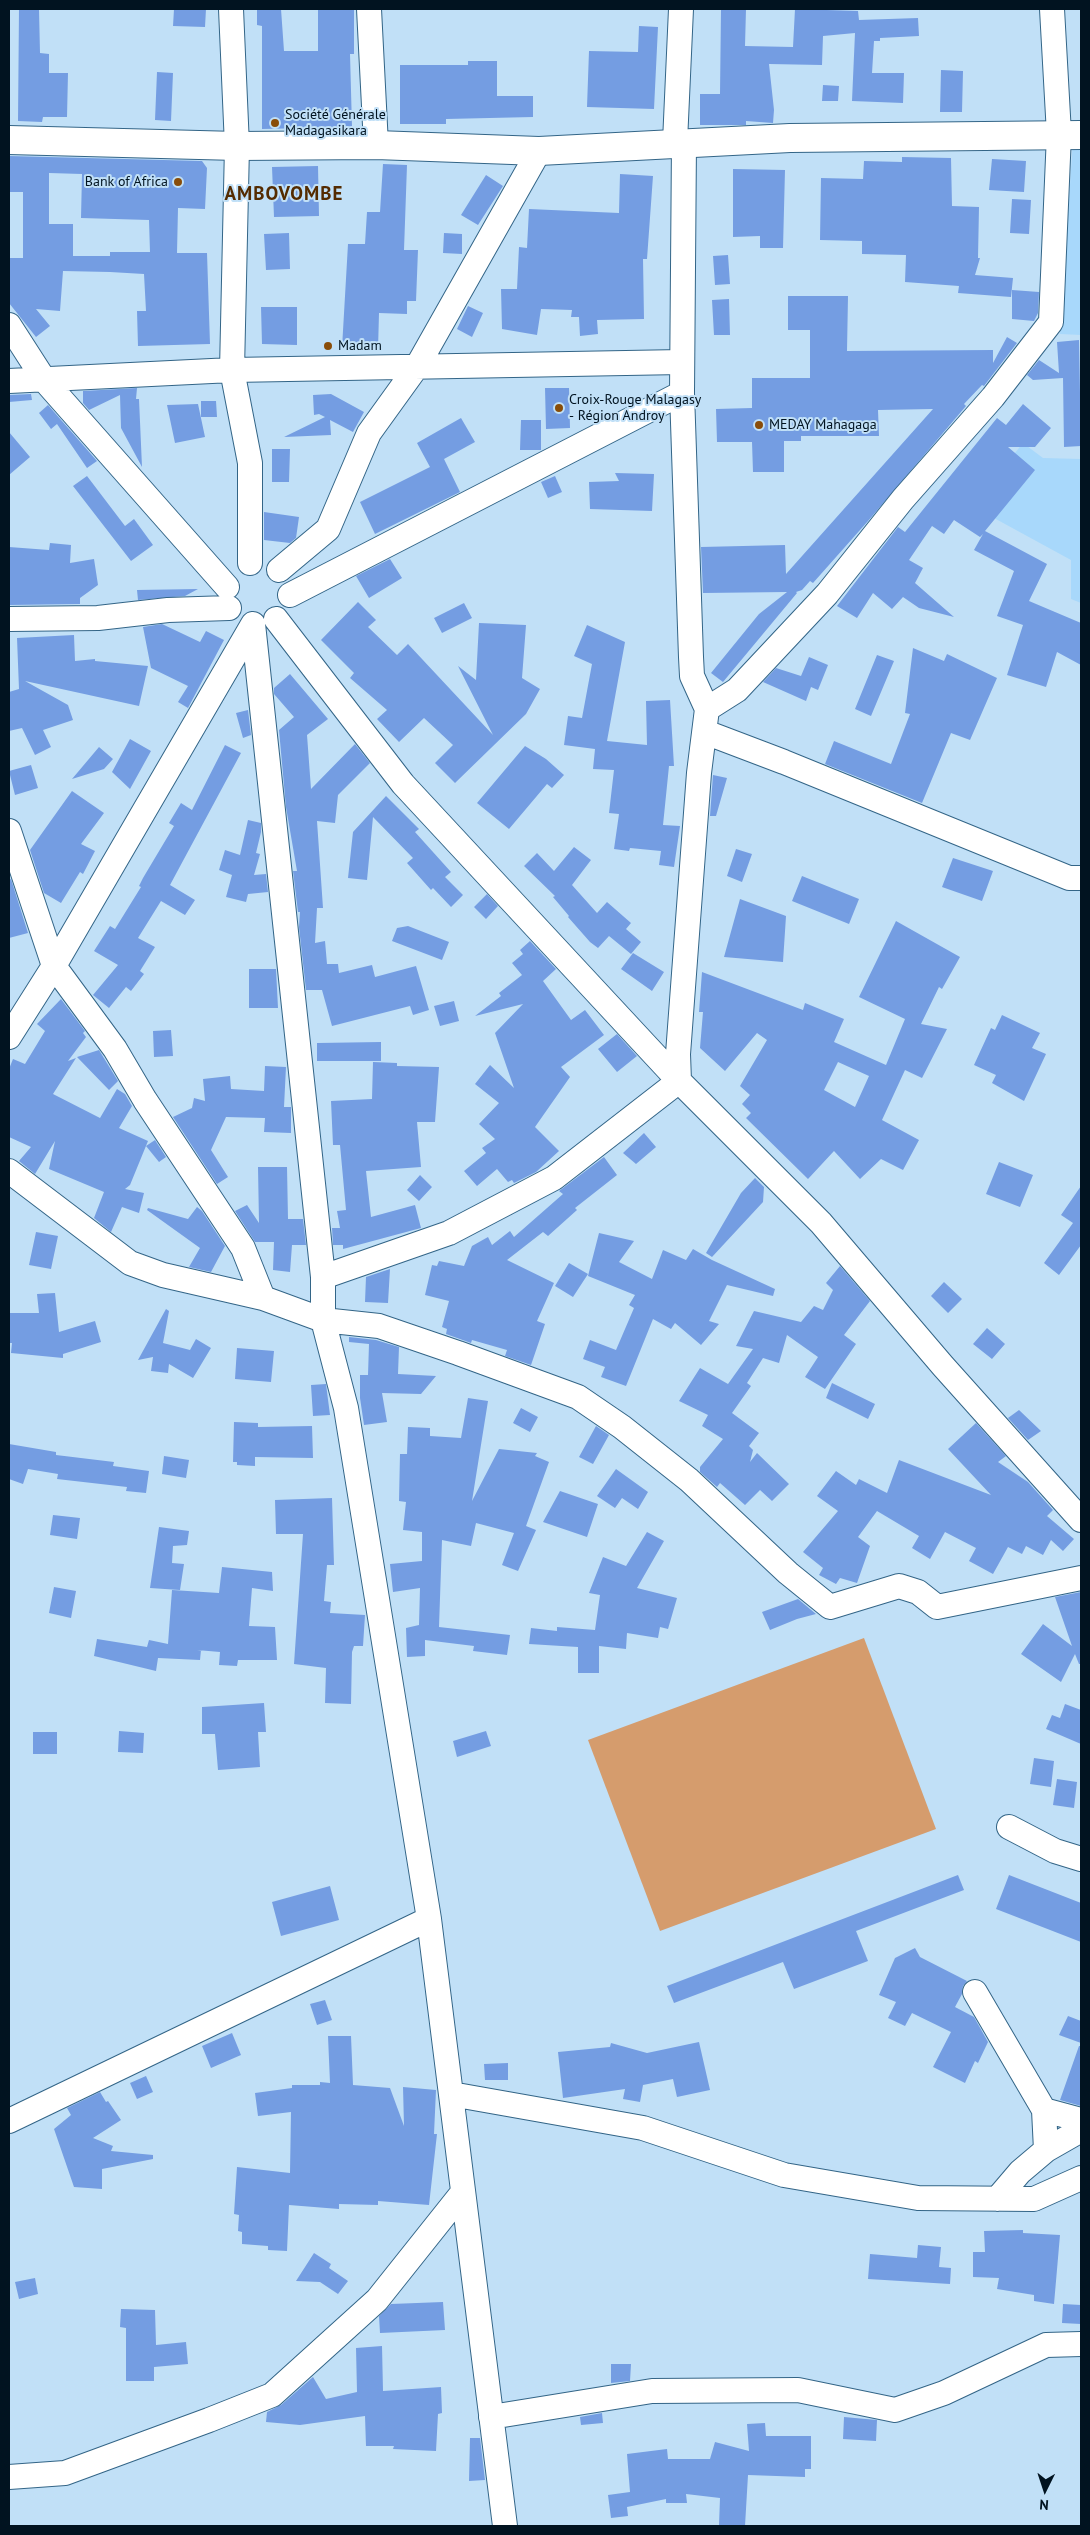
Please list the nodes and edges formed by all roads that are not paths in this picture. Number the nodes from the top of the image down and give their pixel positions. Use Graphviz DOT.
graph roads {
  1 [pos="231,9"];
  2 [pos="369,9"];
  3 [pos="680,9"];
  4 [pos="1052,9"];
  5 [pos="1070,135"];
  6 [pos="9,140"];
  7 [pos="680,142"];
  8 [pos="376,145"];
  9 [pos="237,146"];
  10 [pos="539,151"];
  11 [pos="9,326"];
  12 [pos="682,362"];
  13 [pos="418,365"];
  14 [pos="232,370"];
  15 [pos="9,381"];
  16 [pos="45,381"];
  17 [pos="682,393"];
  18 [pos="250,562"];
  19 [pos="279,570"];
  20 [pos="290,595"];
  21 [pos="228,597"];
  22 [pos="9,619"];
  23 [pos="276,619"];
  24 [pos="253,624"];
  25 [pos="706,721"];
  26 [pos="9,831"];
  27 [pos="1081,878"];
  28 [pos="54,966"];
  29 [pos="9,1037"];
  30 [pos="679,1080"];
  31 [pos="9,1171"];
  32 [pos="323,1277"];
  33 [pos="263,1298"];
  34 [pos="323,1320"];
  35 [pos="1081,1520"];
  36 [pos="1081,1578"];
  37 [pos="1009,1827"];
  38 [pos="1081,1859"];
  39 [pos="429,1919"];
  40 [pos="975,1992"];
  41 [pos="451,2094"];
  42 [pos="1044,2110"];
  43 [pos="1081,2120"];
  44 [pos="9,2121"];
  45 [pos="1081,2130"];
  46 [pos="1046,2150"];
  47 [pos="1081,2178"];
  48 [pos="463,2192"];
  49 [pos="997,2199"];
  50 [pos="1081,2344"];
  51 [pos="491,2417"];
  52 [pos="9,2477"];
  53 [pos="505,2526"];
  1 -- 9 [label="street"];
  2 -- 8 [label="street"];
  3 -- 7 [label="street"];
  4 -- 5 [label="street"];
  5 -- 7 [label="main road"];
  5 -- 25 [label="street"];
  6 -- 9 [label="main road"];
  7 -- 10 [label="main road"];
  7 -- 12 [label="street"];
  8 -- 9 [label="main road"];
  8 -- 10 [label="main road"];
  9 -- 14 [label="street"];
  10 -- 13 [label="street"];
  11 -- 16 [label="street"];
  12 -- 13 [label="street"];
  12 -- 17 [label="street"];
  13 -- 14 [label="street"];
  13 -- 19 [label="street"];
  14 -- 16 [label="street"];
  14 -- 18 [label="street"];
  15 -- 16 [label="street"];
  16 -- 21 [label="street"];
  17 -- 20 [label="street"];
  17 -- 25 [label="street"];
  18 -- 19 [label="street"];
  18 -- 21 [label="street"];
  19 -- 20 [label="street"];
  20 -- 23 [label="street"];
  21 -- 22 [label="street"];
  21 -- 24 [label="street"];
  23 -- 24 [label="street"];
  23 -- 30 [label="street"];
  24 -- 28 [label="street"];
  24 -- 32 [label="street"];
  25 -- 27 [label="street"];
  25 -- 30 [label="street"];
  26 -- 28 [label="street"];
  28 -- 29 [label="street"];
  28 -- 33 [label="street"];
  30 -- 32 [label="street"];
  30 -- 35 [label="street"];
  31 -- 33 [label="street"];
  32 -- 34 [label="street"];
  33 -- 34 [label="street"];
  34 -- 36 [label="street"];
  34 -- 39 [label="street"];
  37 -- 38 [label="street"];
  39 -- 41 [label="street"];
  39 -- 44 [label="street"];
  40 -- 42 [label="street"];
  41 -- 48 [label="street"];
  41 -- 49 [label="street"];
  42 -- 43 [label="street"];
  42 -- 46 [label="street"];
  45 -- 46 [label="street"];
  46 -- 49 [label="street"];
  47 -- 49 [label="street"];
  48 -- 51 [label="street"];
  48 -- 52 [label="street"];
  50 -- 51 [label="street"];
  51 -- 53 [label="street"];
}
